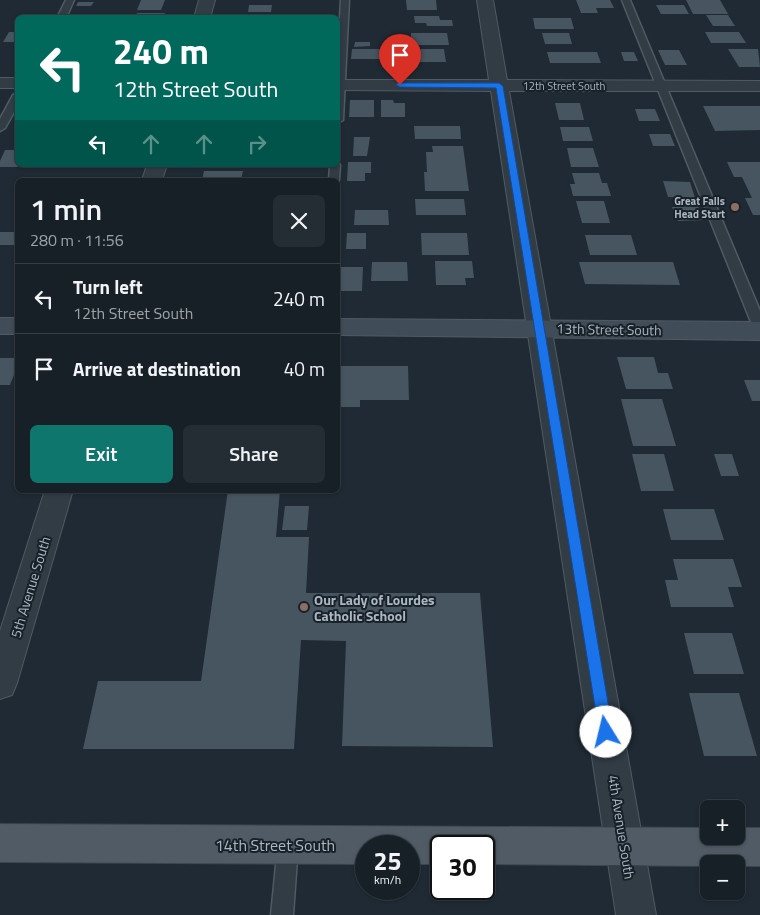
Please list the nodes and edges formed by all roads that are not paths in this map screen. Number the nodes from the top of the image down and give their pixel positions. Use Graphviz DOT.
graph roads {
  1 [pos="70,0"];
  2 [pos="207,0"];
  3 [pos="344,0"];
  4 [pos="485,0"];
  5 [pos="626,0"];
  6 [pos="62,15"];
  7 [pos="203,15"];
  8 [pos="340,67"];
  9 [pos="0,83"];
  10 [pos="15,83"];
  11 [pos="340,84"];
  12 [pos="499,86"];
  13 [pos="660,86"];
  14 [pos="760,86"];
  15 [pos="15,100"];
  16 [pos="0,128"];
  17 [pos="0,326"];
  18 [pos="15,326"];
  19 [pos="340,327"];
  20 [pos="539,328"];
  21 [pos="760,329"];
  22 [pos="59,493"];
  23 [pos="0,683"];
  24 [pos="0,843"];
  25 [pos="288,845"];
  26 [pos="625,847"];
  27 [pos="760,847"];
  28 [pos="282,915"];
  29 [pos="636,915"];
  1 -- 6 [label="lane"];
  2 -- 7 [label="street"];
  3 -- 8 [label="lane"];
  4 -- 12 [label="street, 4th Avenue South"];
  5 -- 13 [label="lane"];
  9 -- 10 [label="street"];
  11 -- 12 [label="street, 12th Street South"];
  12 -- 13 [label="street, 12th Street South"];
  12 -- 20 [label="street, 4th Avenue South"];
  13 -- 14 [label="street, 12th Street South"];
  13 -- 21 [label="lane"];
  15 -- 16 [label="lane"];
  17 -- 18 [label="street"];
  19 -- 20 [label="street, 13th Street South"];
  20 -- 21 [label="street, 13th Street South"];
  20 -- 26 [label="street, 4th Avenue South"];
  22 -- 23 [label="street, 5th Avenue South"];
  24 -- 25 [label="main road, 14th Street South"];
  25 -- 26 [label="main road, 14th Street South"];
  25 -- 28 [label="lane"];
  26 -- 27 [label="main road, 14th Street South"];
  26 -- 29 [label="street, 4th Avenue South"];
}
